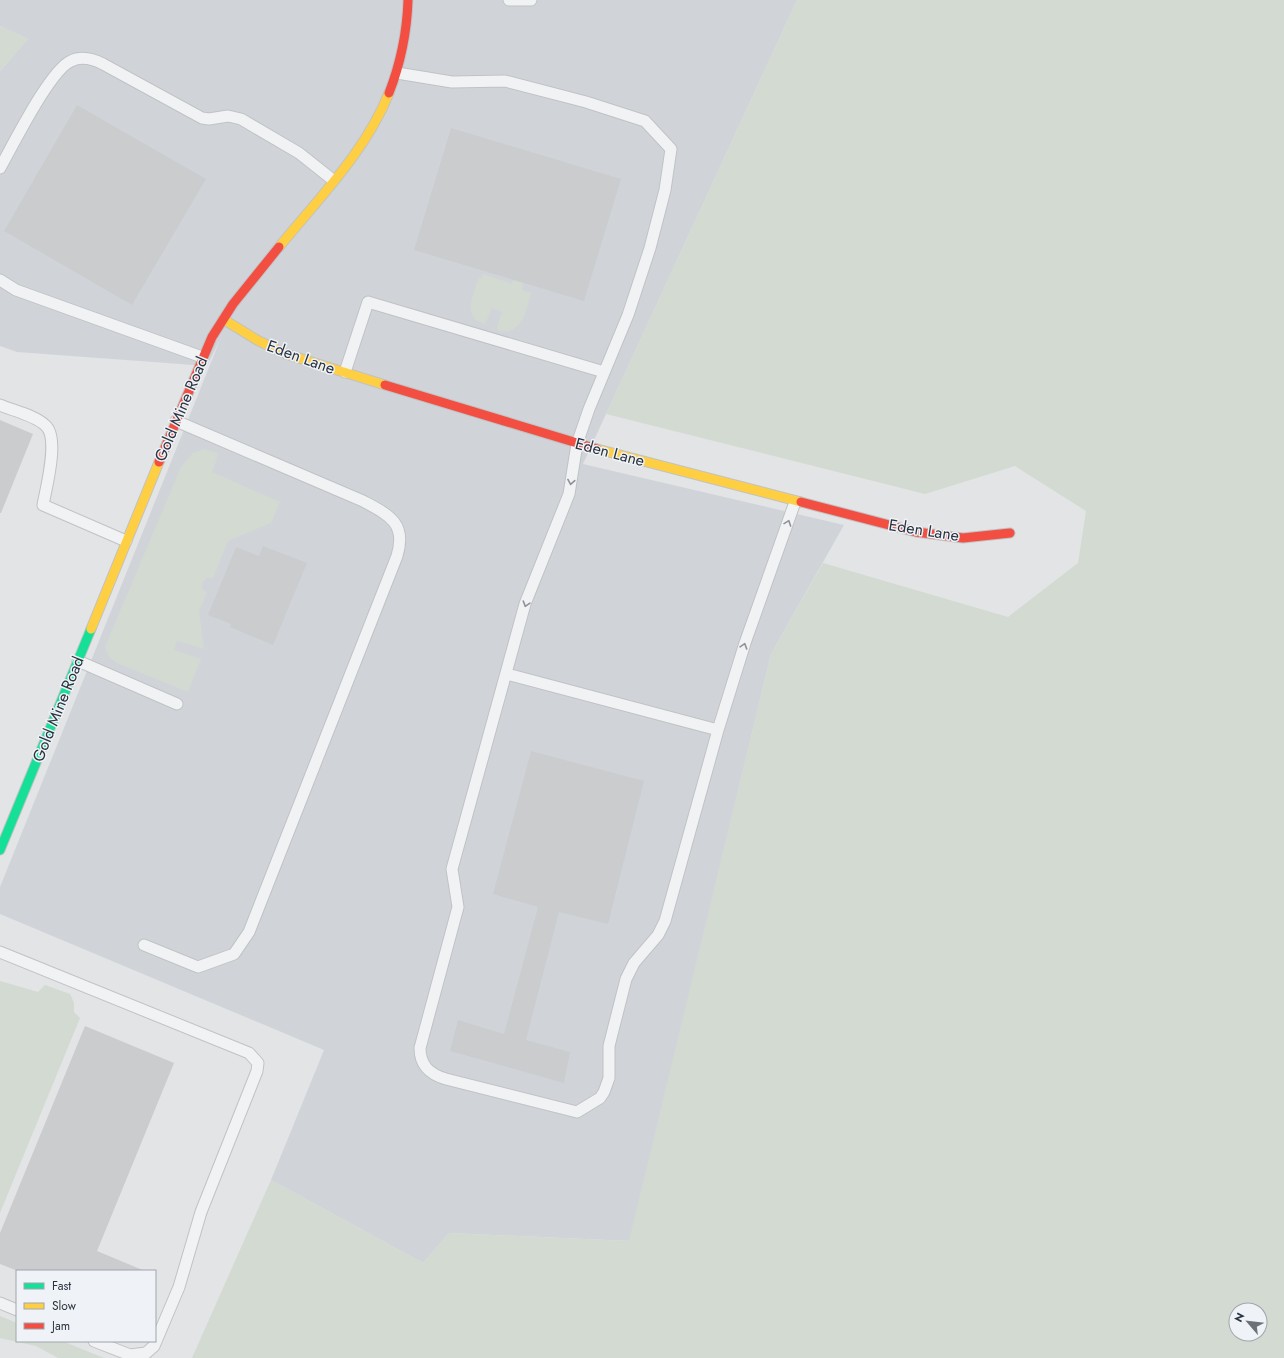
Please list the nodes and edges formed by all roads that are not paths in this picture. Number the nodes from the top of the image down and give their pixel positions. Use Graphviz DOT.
graph roads {
  1 [pos="408,0"];
  2 [pos="509,0"];
  3 [pos="531,0"];
  4 [pos="397,73"];
  5 [pos="0,168"];
  6 [pos="333,180"];
  7 [pos="0,280"];
  8 [pos="223,319"];
  9 [pos="202,357"];
  10 [pos="345,372"];
  11 [pos="604,372"];
  12 [pos="0,405"];
  13 [pos="176,421"];
  14 [pos="577,444"];
  15 [pos="795,502"];
  16 [pos="1010,533"];
  17 [pos="126,541"];
  18 [pos="78,661"];
  19 [pos="507,674"];
  20 [pos="178,704"];
  21 [pos="718,730"];
  22 [pos="0,850"];
  23 [pos="144,945"];
  24 [pos="0,952"];
  25 [pos="0,1303"];
  26 [pos="16,1310"];
  27 [pos="156,1341"];
  28 [pos="97,1342"];
  29 [pos="156,1342"];
  1 -- 4 [label="street, Gold Mine Road"];
  2 -- 3 [label="lane"];
  4 -- 6 [label="street, Gold Mine Road"];
  4 -- 11 [label="lane"];
  5 -- 6 [label="lane"];
  6 -- 8 [label="street, Gold Mine Road"];
  7 -- 9 [label="lane"];
  8 -- 9 [label="street, Gold Mine Road"];
  8 -- 10 [label="street, Eden Lane"];
  9 -- 13 [label="street, Gold Mine Road"];
  10 -- 11 [label="lane"];
  10 -- 14 [label="street, Eden Lane"];
  11 -- 14 [label="lane"];
  12 -- 17 [label="lane"];
  13 -- 17 [label="street, Gold Mine Road"];
  13 -- 23 [label="lane"];
  14 -- 15 [label="street, Eden Lane"];
  14 -- 19 [label="lane, one-way"];
  15 -- 16 [label="street, Eden Lane"];
  21 -- 15 [label="lane, one-way"];
  17 -- 18 [label="street, Gold Mine Road"];
  18 -- 20 [label="lane"];
  18 -- 22 [label="street, Gold Mine Road"];
  19 -- 21 [label="lane"];
  19 -- 21 [label="lane"];
  24 -- 27 [label="lane"];
  25 -- 26 [label="lane"];
  28 -- 29 [label="lane"];
}
